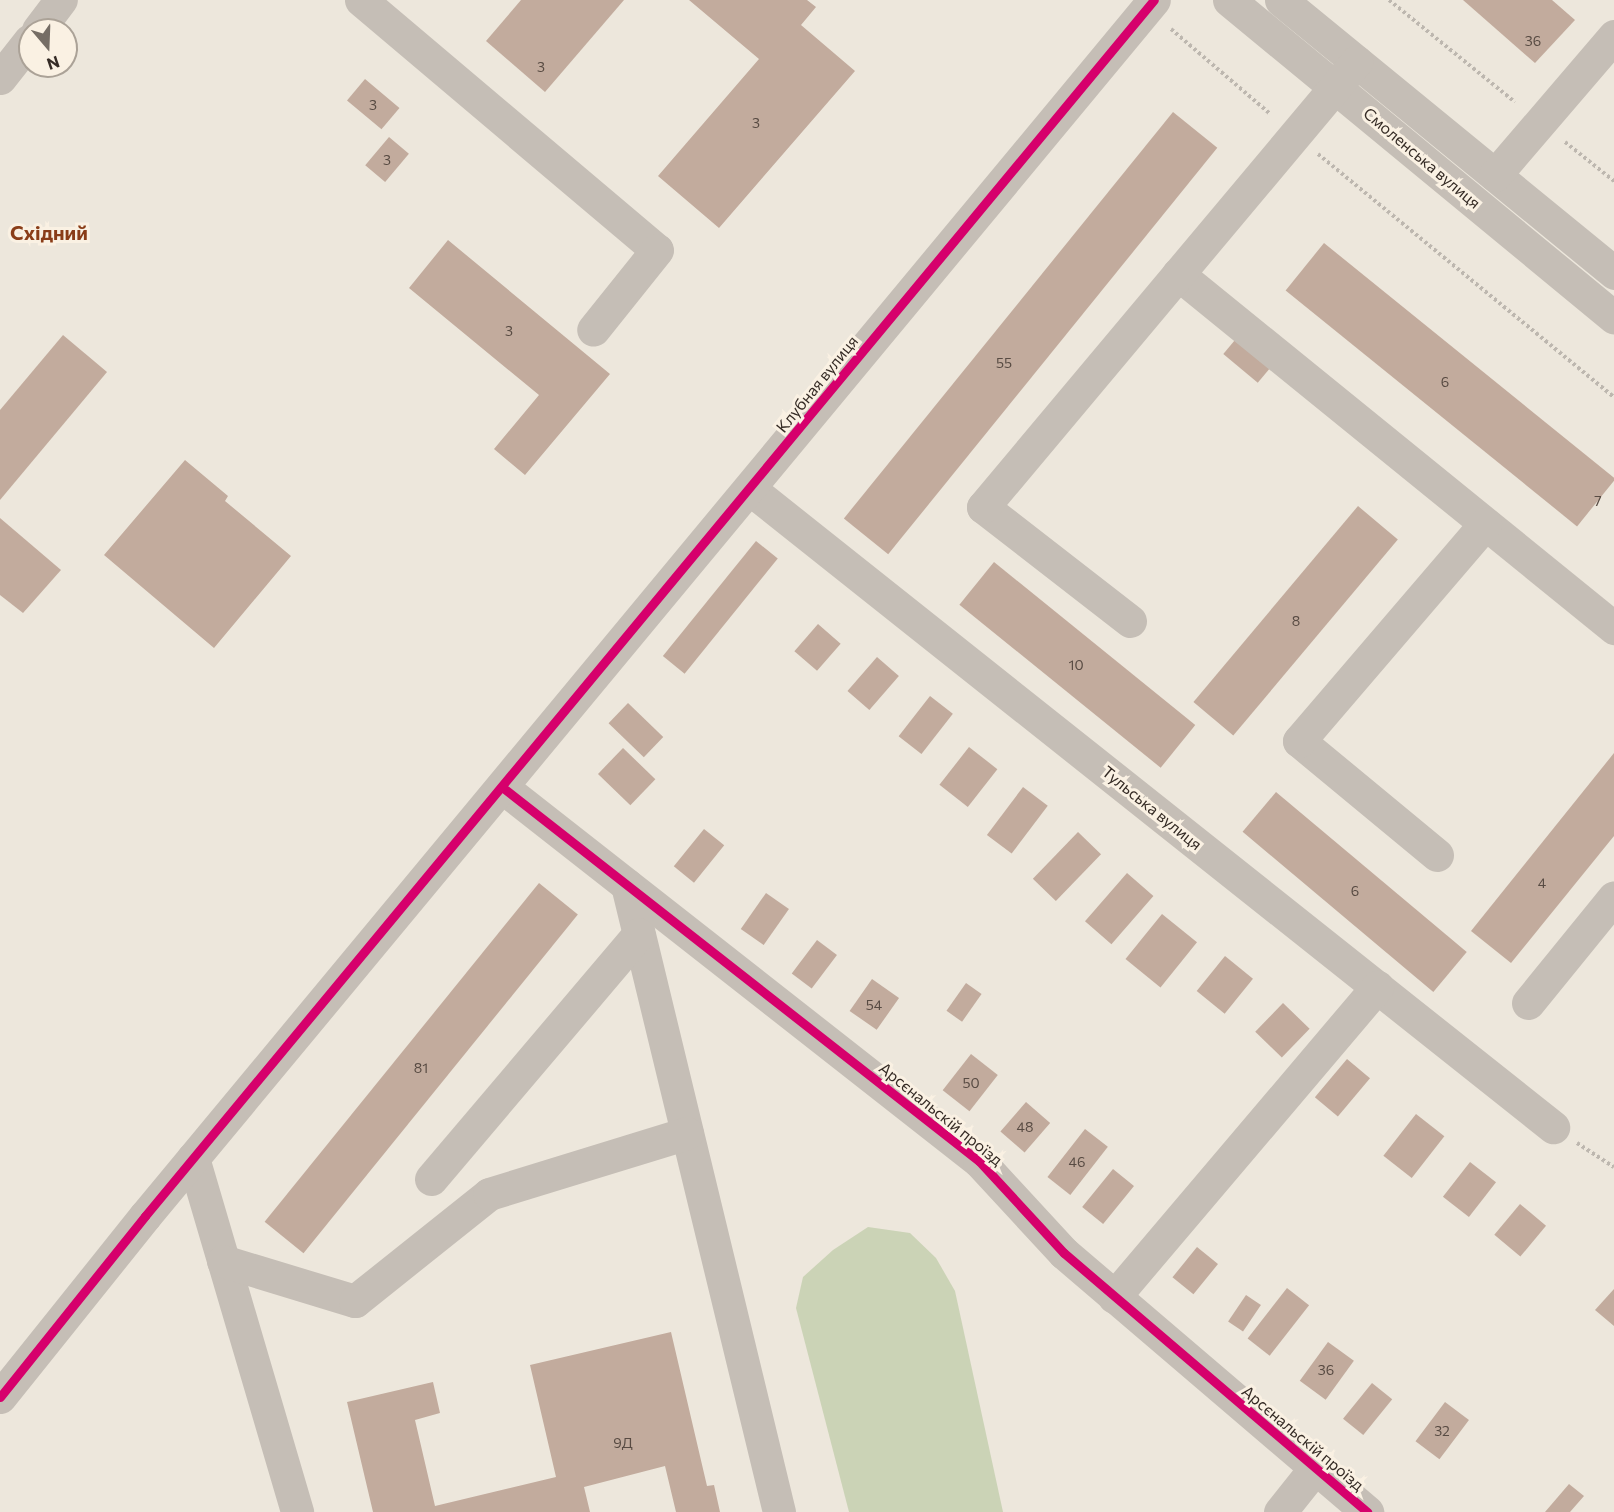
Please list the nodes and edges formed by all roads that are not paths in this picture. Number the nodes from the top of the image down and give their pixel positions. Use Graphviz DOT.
graph roads {
  1 [pos="62,0"];
  2 [pos="361,0"];
  3 [pos="1228,0"];
  4 [pos="1281,0"];
  5 [pos="1150,4"];
  6 [pos="48,18"];
  7 [pos="1614,36"];
  8 [pos="18,55"];
  9 [pos="1356,62"];
  10 [pos="0,78"];
  11 [pos="1335,87"];
  12 [pos="1495,176"];
  13 [pos="1614,273"];
  14 [pos="1178,274"];
  15 [pos="1614,318"];
  16 [pos="593,330"];
  17 [pos="750,489"];
  18 [pos="1485,524"];
  19 [pos="1130,621"];
  20 [pos="1614,628"];
  21 [pos="502,787"];
  22 [pos="1437,855"];
  23 [pos="627,885"];
  24 [pos="1614,897"];
  25 [pos="639,934"];
  26 [pos="1377,987"];
  27 [pos="1528,1003"];
  28 [pos="1553,1127"];
  29 [pos="687,1132"];
  30 [pos="193,1158"];
  31 [pos="431,1179"];
  32 [pos="223,1261"];
  33 [pos="1114,1297"];
  34 [pos="0,1397"];
  35 [pos="1315,1468"];
  36 [pos="297,1512"];
  37 [pos="779,1512"];
  38 [pos="1280,1512"];
  39 [pos="1367,1512"];
  1 -- 6 [label="street"];
  2 -- 16 [label="street"];
  3 -- 11 [label="street, Смоленська вулиця"];
  4 -- 9 [label="street, Смоленська вулиця"];
  5 -- 17 [label="street, Клубная вулиця"];
  7 -- 12 [label="street"];
  8 -- 10 [label="street"];
  9 -- 11 [label="street"];
  9 -- 12 [label="street, Смоленська вулиця"];
  11 -- 14 [label="street"];
  11 -- 15 [label="street, Смоленська вулиця"];
  12 -- 13 [label="street, Смоленська вулиця"];
  14 -- 18 [label="street"];
  14 -- 19 [label="street"];
  17 -- 21 [label="street, Клубная вулиця"];
  17 -- 26 [label="street, Тульська вулиця"];
  18 -- 20 [label="street"];
  18 -- 22 [label="street"];
  21 -- 23 [label="street, Арсєнальскій проїзд"];
  21 -- 30 [label="street, Клубная вулиця"];
  23 -- 25 [label="street"];
  23 -- 33 [label="street, Арсєнальскій проїзд"];
  24 -- 27 [label="street"];
  25 -- 29 [label="street"];
  25 -- 31 [label="street"];
  26 -- 28 [label="street, Тульська вулиця"];
  26 -- 33 [label="street"];
  29 -- 32 [label="street"];
  29 -- 37 [label="street"];
  30 -- 32 [label="street"];
  30 -- 34 [label="street, Клубная вулиця"];
  32 -- 36 [label="street"];
  33 -- 35 [label="street, Арсєнальскій проїзд"];
  35 -- 38 [label="street"];
  35 -- 39 [label="street, Арсєнальскій проїзд"];
}
